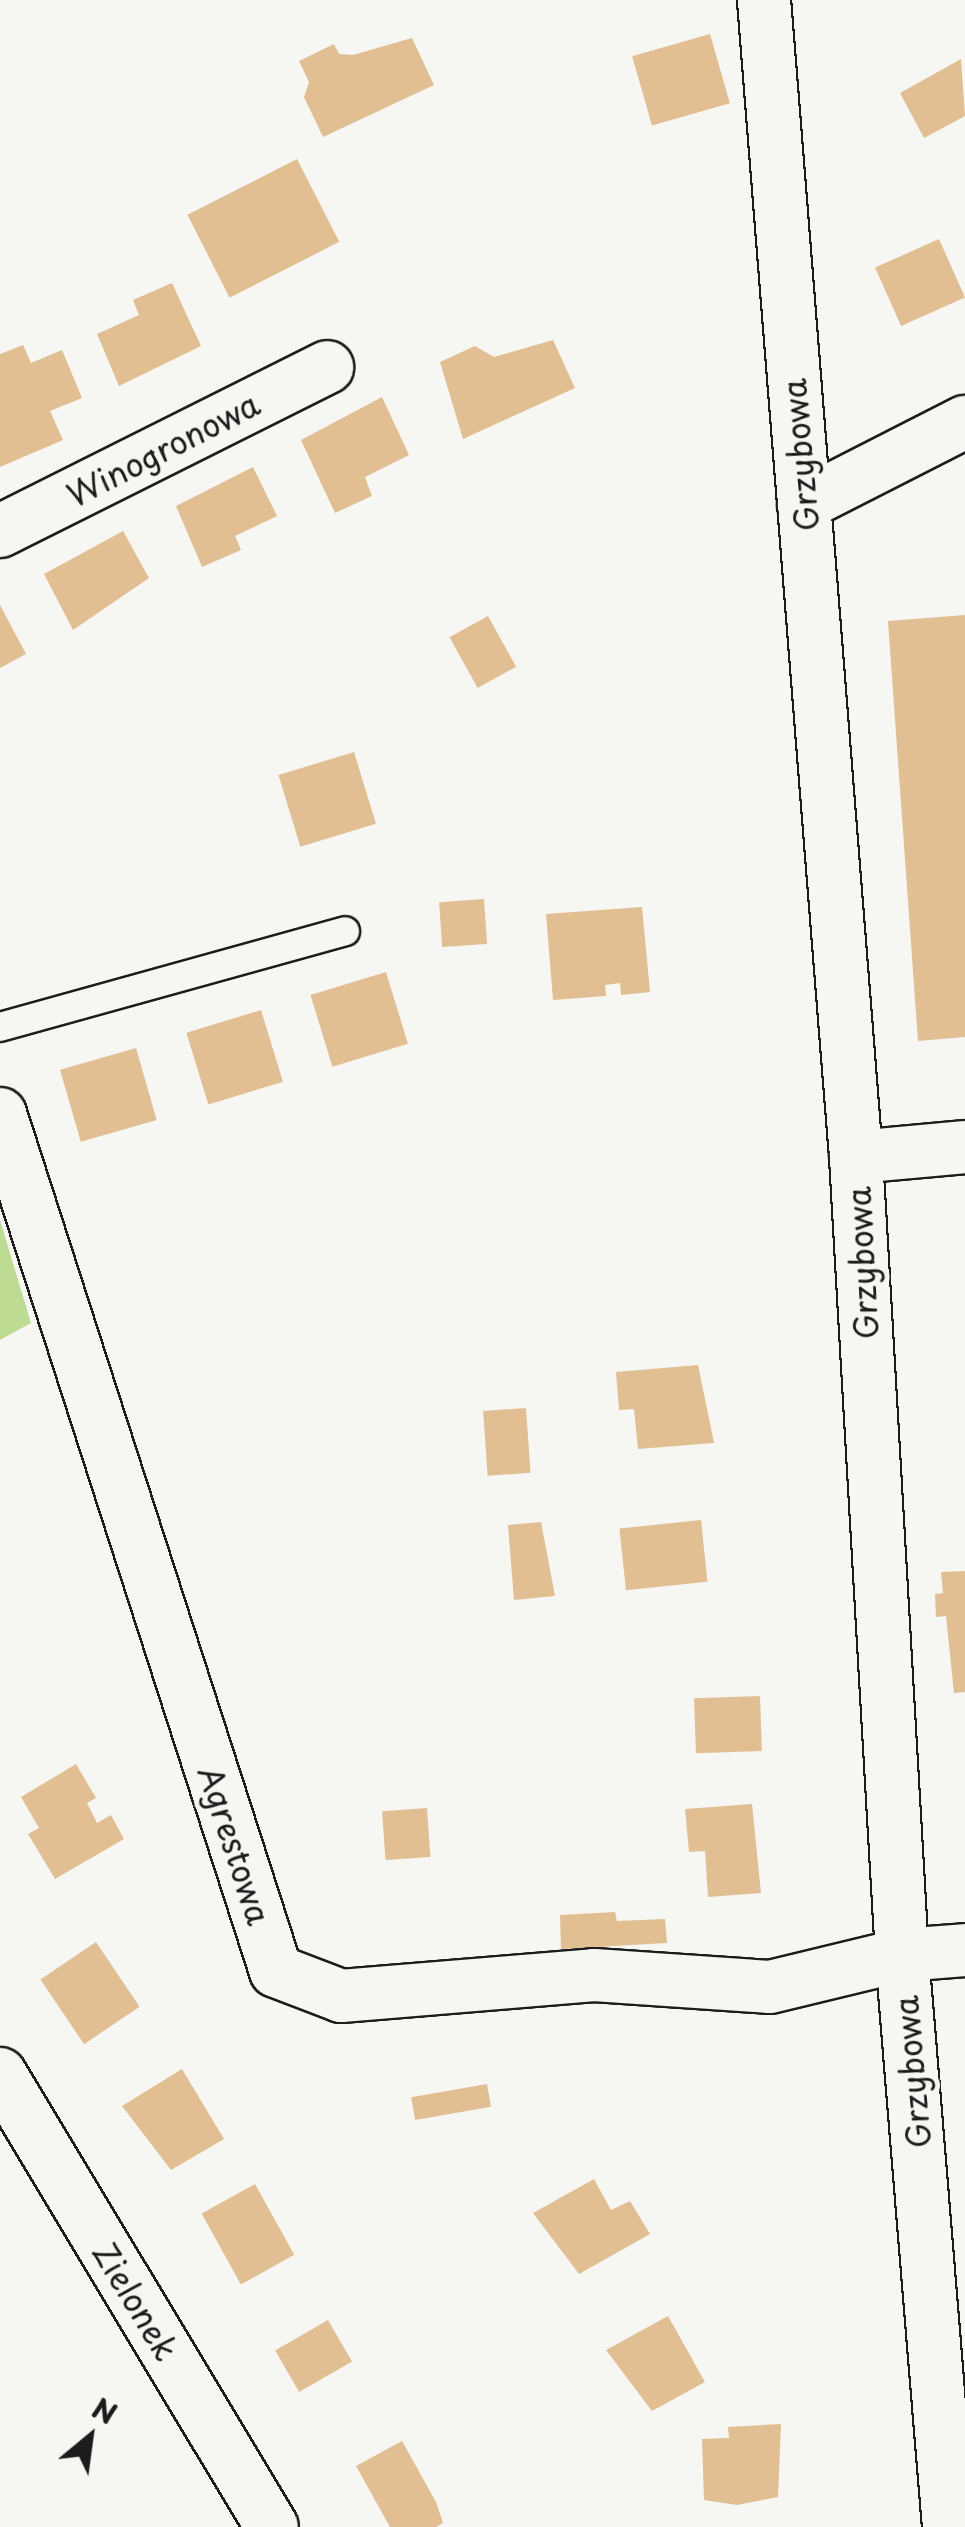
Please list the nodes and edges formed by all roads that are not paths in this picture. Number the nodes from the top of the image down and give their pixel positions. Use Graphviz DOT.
graph roads {
  1 [pos="764,0"];
  2 [pos="327,367"];
  3 [pos="965,422"];
  4 [pos="804,504"];
  5 [pos="0,531"];
  6 [pos="345,931"];
  7 [pos="0,1027"];
  8 [pos="0,1114"];
  9 [pos="965,1147"];
  10 [pos="856,1157"];
  11 [pos="965,1950"];
  12 [pos="902,1956"];
  13 [pos="0,2074"];
  14 [pos="954,2425"];
  15 [pos="272,2527"];
  16 [pos="949,2527"];
  1 -- 4 [label="street, Grzybowa"];
  2 -- 5 [label="street, Winogronowa"];
  3 -- 4 [label="street"];
  4 -- 10 [label="street, Grzybowa"];
  6 -- 7 [label="lane"];
  8 -- 12 [label="street, Agrestowa"];
  9 -- 10 [label="street"];
  10 -- 12 [label="street, Grzybowa"];
  11 -- 12 [label="street"];
  12 -- 14 [label="street, Grzybowa"];
  13 -- 15 [label="street, Zielonek"];
  14 -- 16 [label="street, Grzybowa"];
}
